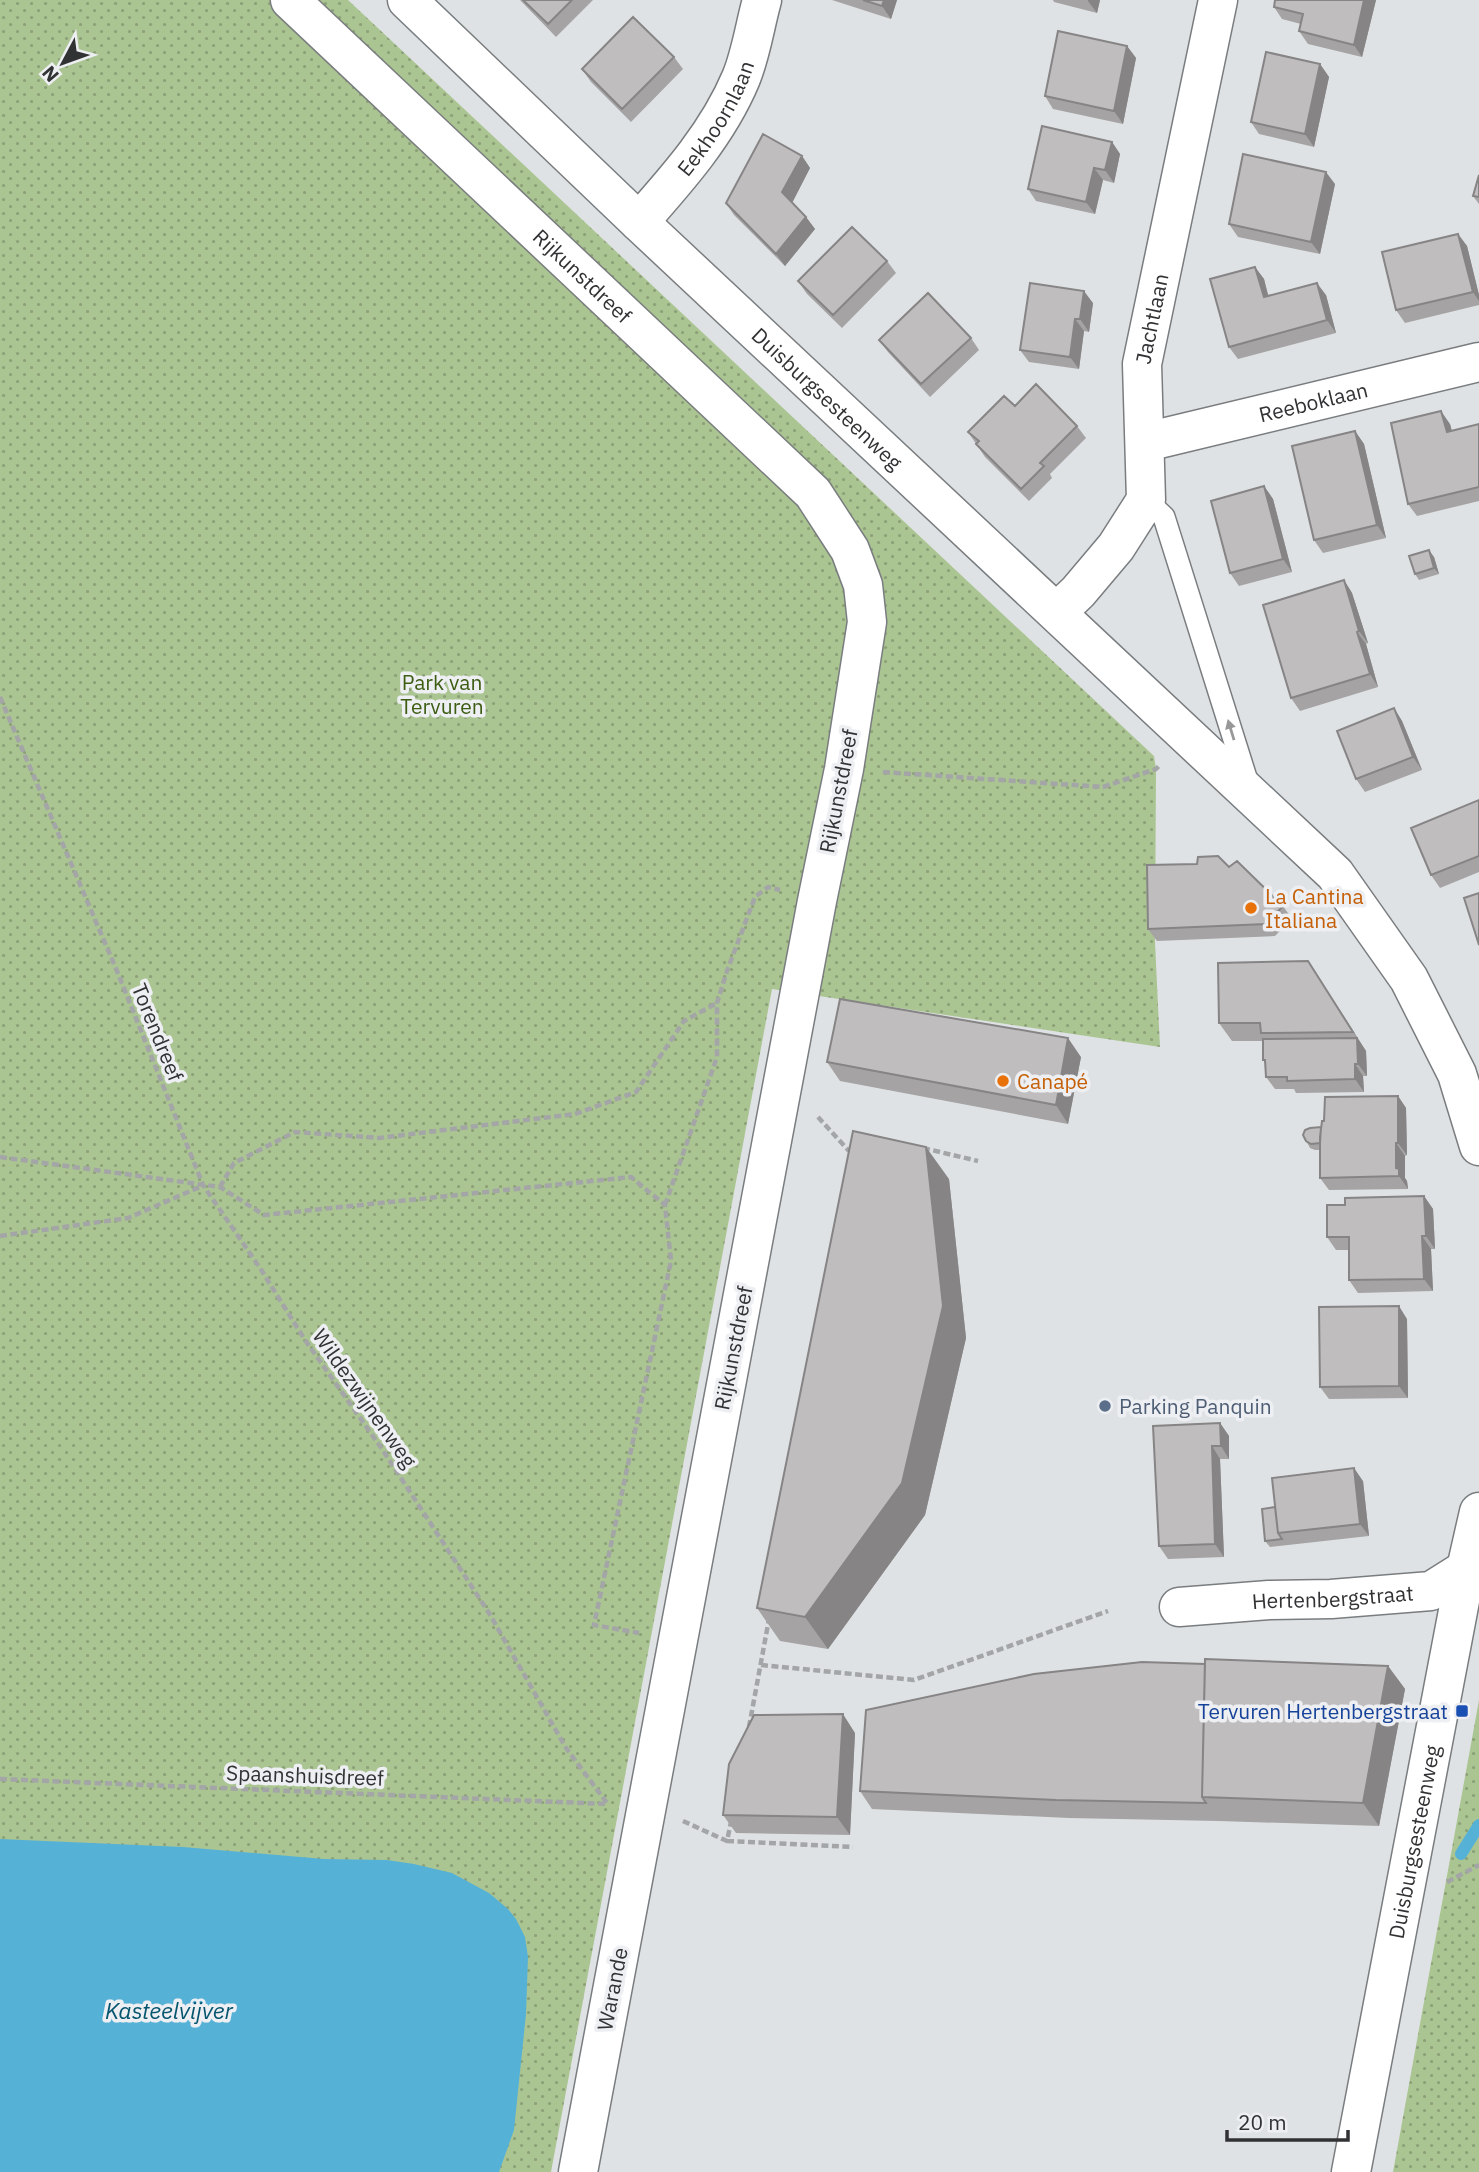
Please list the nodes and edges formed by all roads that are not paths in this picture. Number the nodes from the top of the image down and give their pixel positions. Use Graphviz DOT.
graph roads {
  1 [pos="290,0"];
  2 [pos="407,0"];
  3 [pos="762,0"];
  4 [pos="1218,0"];
  5 [pos="639,222"];
  6 [pos="1479,362"];
  7 [pos="1146,442"];
  8 [pos="1146,500"];
  9 [pos="1057,612"];
  10 [pos="1251,796"];
  11 [pos="1472,1097"];
  12 [pos="1479,1146"];
  13 [pos="1479,1512"];
  14 [pos="1472,1569"];
  15 [pos="1179,1607"];
  16 [pos="646,1805"];
  17 [pos="578,2172"];
  18 [pos="1352,2172"];
  1 -- 16 [label="street, Rijkunstdreef"];
  2 -- 5 [label="street, Duisburgsesteenweg"];
  3 -- 5 [label="street, Eekhoornlaan"];
  4 -- 7 [label="street, Jachtlaan"];
  5 -- 9 [label="street, Duisburgsesteenweg"];
  6 -- 7 [label="street, Reeboklaan"];
  7 -- 8 [label="street, Jachtlaan"];
  8 -- 9 [label="street"];
  10 -- 8 [label="lane, Duisburgsesteenweg, one-way"];
  9 -- 10 [label="street, Duisburgsesteenweg"];
  10 -- 11 [label="street, Duisburgsesteenweg"];
  11 -- 12 [label="street, Duisburgsesteenweg"];
  13 -- 14 [label="street, Duisburgsesteenweg"];
  14 -- 15 [label="street, Hertenbergstraat"];
  14 -- 18 [label="street, Duisburgsesteenweg"];
  16 -- 17 [label="street, Warande"];
}
